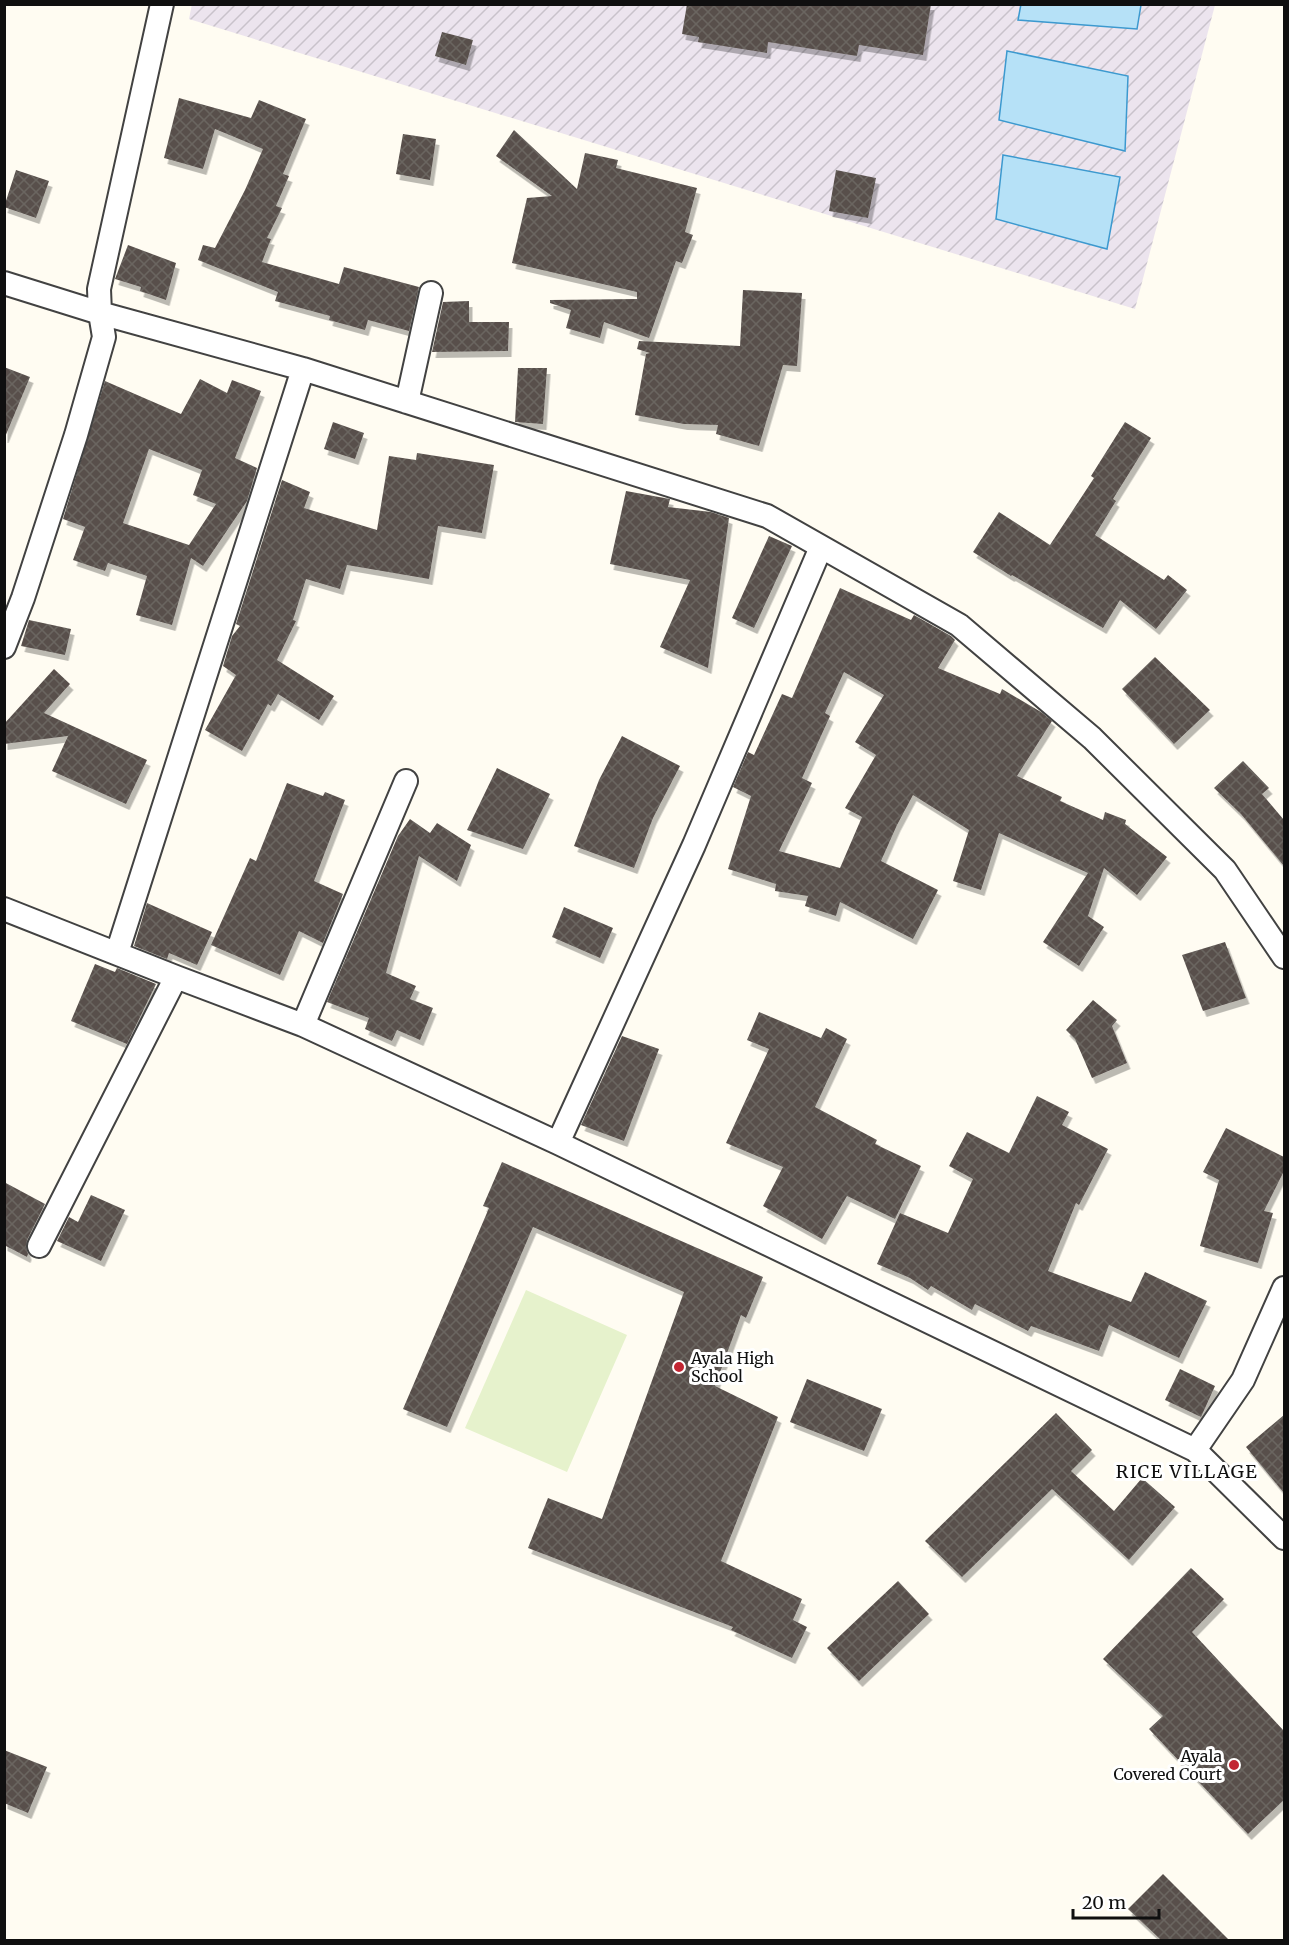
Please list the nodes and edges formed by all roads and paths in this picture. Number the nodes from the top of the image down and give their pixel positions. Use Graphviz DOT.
graph roads {
  1 [pos="162,4"];
  2 [pos="4,283"];
  3 [pos="431,293"];
  4 [pos="100,313"];
  5 [pos="303,369"];
  6 [pos="407,402"];
  7 [pos="821,547"];
  8 [pos="4,647"];
  9 [pos="406,781"];
  10 [pos="4,909"];
  11 [pos="117,954"];
  12 [pos="1284,957"];
  13 [pos="176,977"];
  14 [pos="303,1024"];
  15 [pos="558,1143"];
  16 [pos="39,1246"];
  17 [pos="1284,1288"];
  18 [pos="1195,1450"];
  19 [pos="1284,1538"];
  1 -- 4 [label="street"];
  2 -- 4 [label="street"];
  3 -- 6 [label="street"];
  4 -- 5 [label="street"];
  4 -- 8 [label="street"];
  5 -- 6 [label="street"];
  5 -- 11 [label="street"];
  6 -- 7 [label="street"];
  7 -- 12 [label="street"];
  7 -- 15 [label="street"];
  9 -- 14 [label="street"];
  10 -- 11 [label="street"];
  11 -- 13 [label="street"];
  13 -- 14 [label="street"];
  13 -- 16 [label="street"];
  14 -- 15 [label="street"];
  15 -- 18 [label="street"];
  17 -- 18 [label="street"];
  18 -- 19 [label="street"];
}
